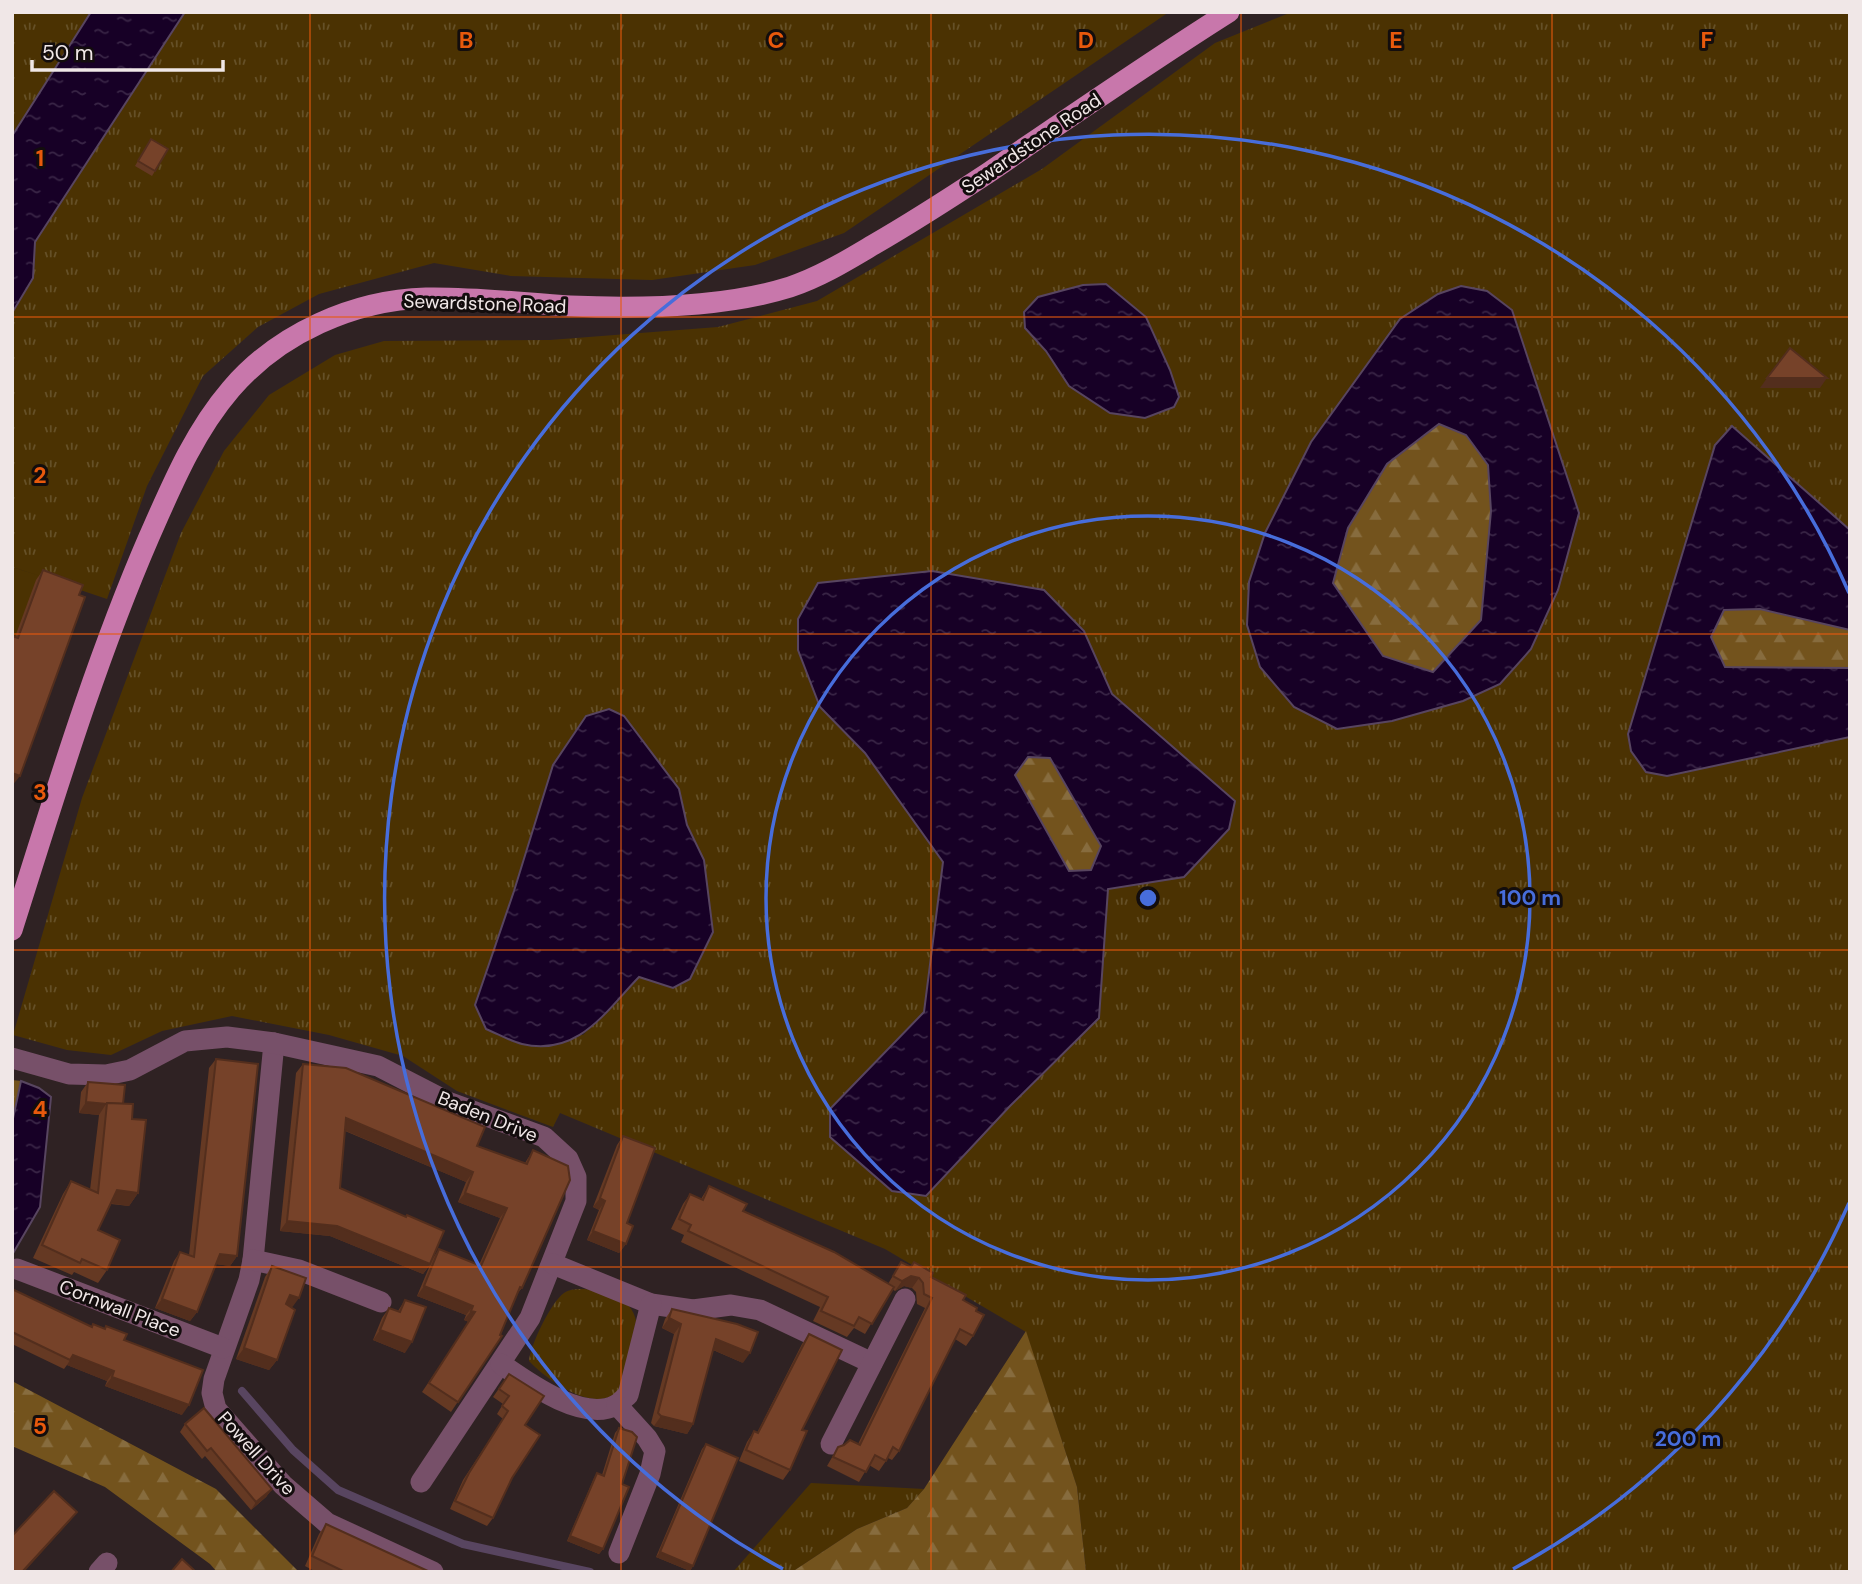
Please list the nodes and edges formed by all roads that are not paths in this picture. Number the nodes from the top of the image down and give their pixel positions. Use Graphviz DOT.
graph roads {
  1 [pos="1228,12"];
  2 [pos="12,930"];
  3 [pos="274,1043"];
  4 [pos="12,1058"];
  5 [pos="253,1260"];
  6 [pos="553,1264"];
  7 [pos="17,1269"];
  8 [pos="905,1299"];
  9 [pos="381,1302"];
  10 [pos="651,1304"];
  11 [pos="223,1348"];
  12 [pos="872,1363"];
  13 [pos="501,1364"];
  14 [pos="617,1405"];
  15 [pos="831,1444"];
  16 [pos="421,1482"];
  17 [pos="618,1553"];
  18 [pos="433,1572"];
  1 -- 2 [label="main road, Sewardstone Road"];
  3 -- 4 [label="street, Baden Drive"];
  3 -- 5 [label="street, Powell Drive"];
  3 -- 6 [label="street, Baden Drive"];
  5 -- 9 [label="street"];
  5 -- 11 [label="street, Powell Drive"];
  6 -- 10 [label="street"];
  6 -- 13 [label="street, Baden Drive"];
  7 -- 11 [label="street, Cornwall Place"];
  8 -- 12 [label="street"];
  10 -- 12 [label="street"];
  10 -- 14 [label="street"];
  11 -- 18 [label="street, Powell Drive"];
  12 -- 15 [label="street"];
  13 -- 14 [label="street"];
  13 -- 16 [label="street, Baden Drive"];
  14 -- 17 [label="street"];
}
